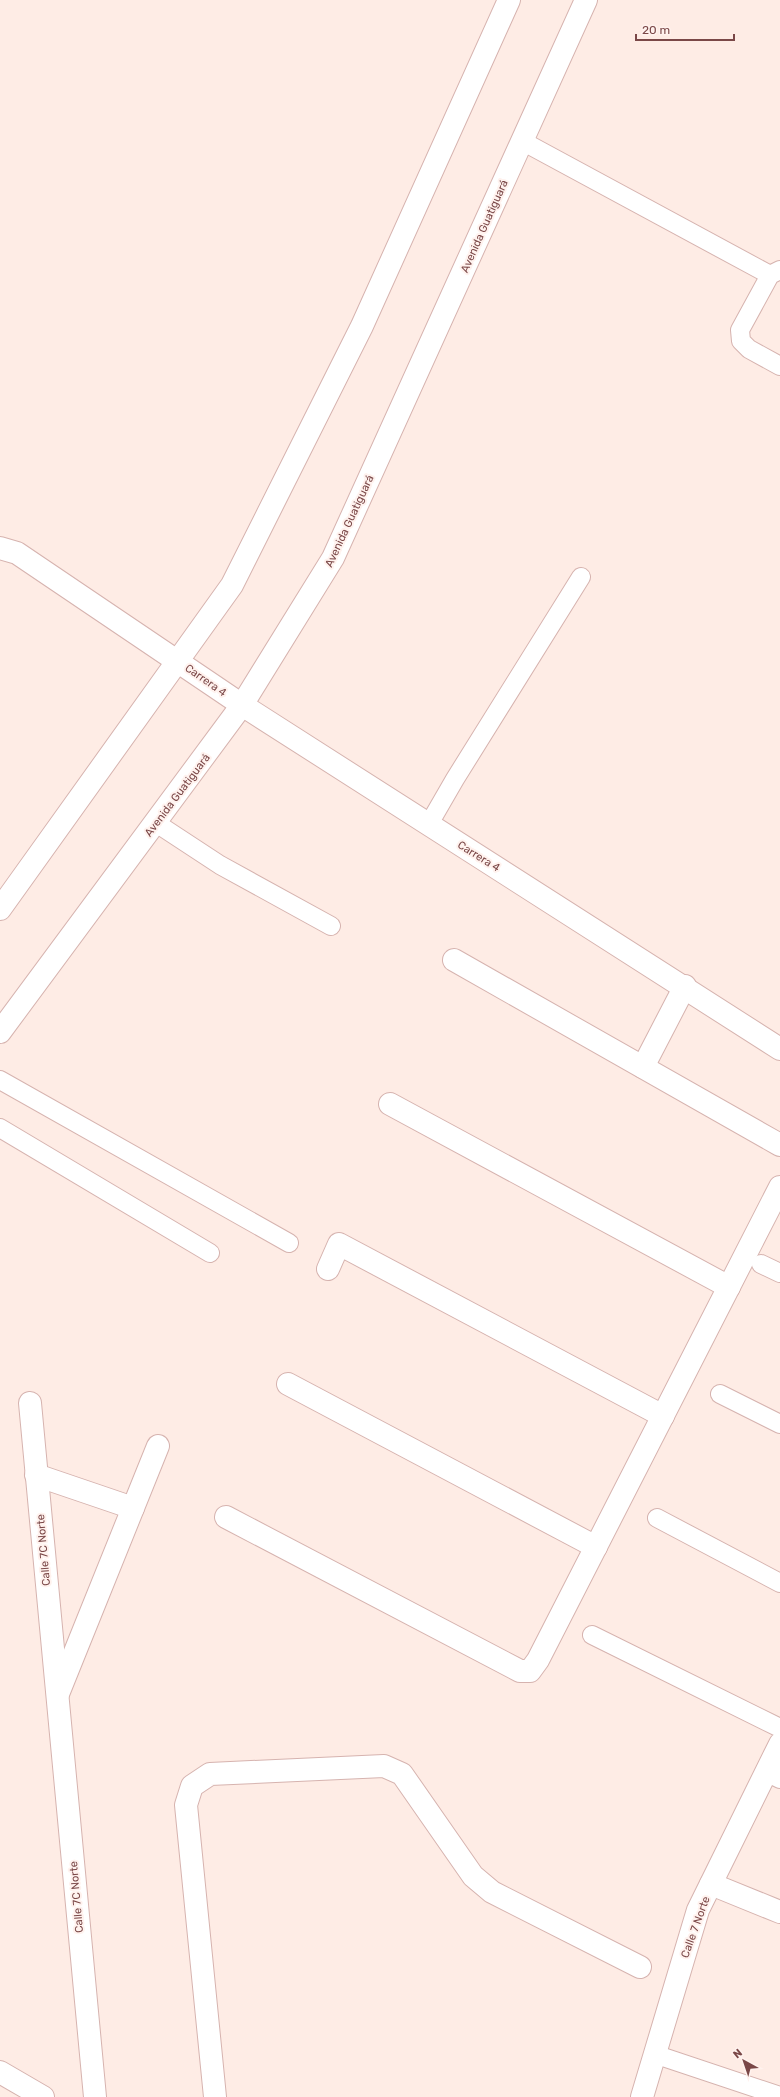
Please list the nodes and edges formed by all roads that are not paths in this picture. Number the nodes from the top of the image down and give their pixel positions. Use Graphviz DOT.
graph roads {
  1 [pos="509,0"];
  2 [pos="586,0"];
  3 [pos="522,141"];
  4 [pos="775,272"];
  5 [pos="780,366"];
  6 [pos="0,548"];
  7 [pos="581,577"];
  8 [pos="178,661"];
  9 [pos="242,705"];
  10 [pos="156,823"];
  11 [pos="429,824"];
  12 [pos="0,909"];
  13 [pos="331,926"];
  14 [pos="454,960"];
  15 [pos="685,986"];
  16 [pos="0,1032"];
  17 [pos="780,1049"];
  18 [pos="643,1067"];
  19 [pos="0,1080"];
  20 [pos="390,1104"];
  21 [pos="0,1128"];
  22 [pos="780,1145"];
  23 [pos="780,1187"];
  24 [pos="289,1243"];
  25 [pos="210,1253"];
  26 [pos="761,1264"];
  27 [pos="328,1269"];
  28 [pos="780,1273"];
  29 [pos="729,1287"];
  30 [pos="288,1384"];
  31 [pos="720,1394"];
  32 [pos="30,1403"];
  33 [pos="663,1416"];
  34 [pos="780,1424"];
  35 [pos="158,1446"];
  36 [pos="36,1475"];
  37 [pos="133,1508"];
  38 [pos="226,1517"];
  39 [pos="657,1518"];
  40 [pos="596,1547"];
  41 [pos="780,1582"];
  42 [pos="592,1635"];
  43 [pos="57,1697"];
  44 [pos="780,1728"];
  45 [pos="780,1744"];
  46 [pos="773,1776"];
  47 [pos="711,1884"];
  48 [pos="780,1912"];
  49 [pos="640,1967"];
  50 [pos="654,2054"];
  51 [pos="0,2072"];
  52 [pos="780,2096"];
  53 [pos="42,2097"];
  54 [pos="95,2097"];
  55 [pos="215,2097"];
  56 [pos="642,2097"];
  1 -- 8 [label="street"];
  2 -- 3 [label="street, Avenida Guatiguará"];
  3 -- 4 [label="lane"];
  3 -- 9 [label="street, Avenida Guatiguará"];
  4 -- 5 [label="lane"];
  6 -- 8 [label="street, Carrera 4"];
  7 -- 11 [label="lane"];
  8 -- 9 [label="street, Carrera 4"];
  8 -- 12 [label="street"];
  9 -- 10 [label="street, Avenida Guatiguará"];
  9 -- 11 [label="street, Carrera 4"];
  10 -- 13 [label="lane"];
  10 -- 16 [label="street, Avenida Guatiguará"];
  11 -- 15 [label="street, Carrera 4"];
  14 -- 18 [label="street"];
  15 -- 17 [label="street, Carrera 4"];
  15 -- 18 [label="street"];
  18 -- 22 [label="street"];
  19 -- 24 [label="lane"];
  20 -- 29 [label="street"];
  21 -- 25 [label="lane"];
  23 -- 29 [label="street"];
  26 -- 28 [label="lane"];
  27 -- 33 [label="street"];
  29 -- 33 [label="street"];
  30 -- 40 [label="street"];
  31 -- 34 [label="lane"];
  32 -- 36 [label="street, Calle 7C Norte"];
  33 -- 40 [label="street"];
  35 -- 37 [label="street, Calle 7C Norte"];
  36 -- 37 [label="street"];
  36 -- 43 [label="street, Calle 7C Norte"];
  37 -- 43 [label="street, Calle 7C Norte"];
  38 -- 40 [label="street"];
  39 -- 41 [label="lane"];
  42 -- 44 [label="lane"];
  43 -- 54 [label="street, Calle 7C Norte"];
  45 -- 46 [label="street, Calle 7 Norte"];
  46 -- 47 [label="street, Calle 7 Norte"];
  47 -- 48 [label="street"];
  47 -- 50 [label="street, Calle 7 Norte"];
  49 -- 55 [label="street"];
  50 -- 52 [label="lane"];
  50 -- 56 [label="street, Calle 7 Norte"];
  51 -- 53 [label="street"];
}
